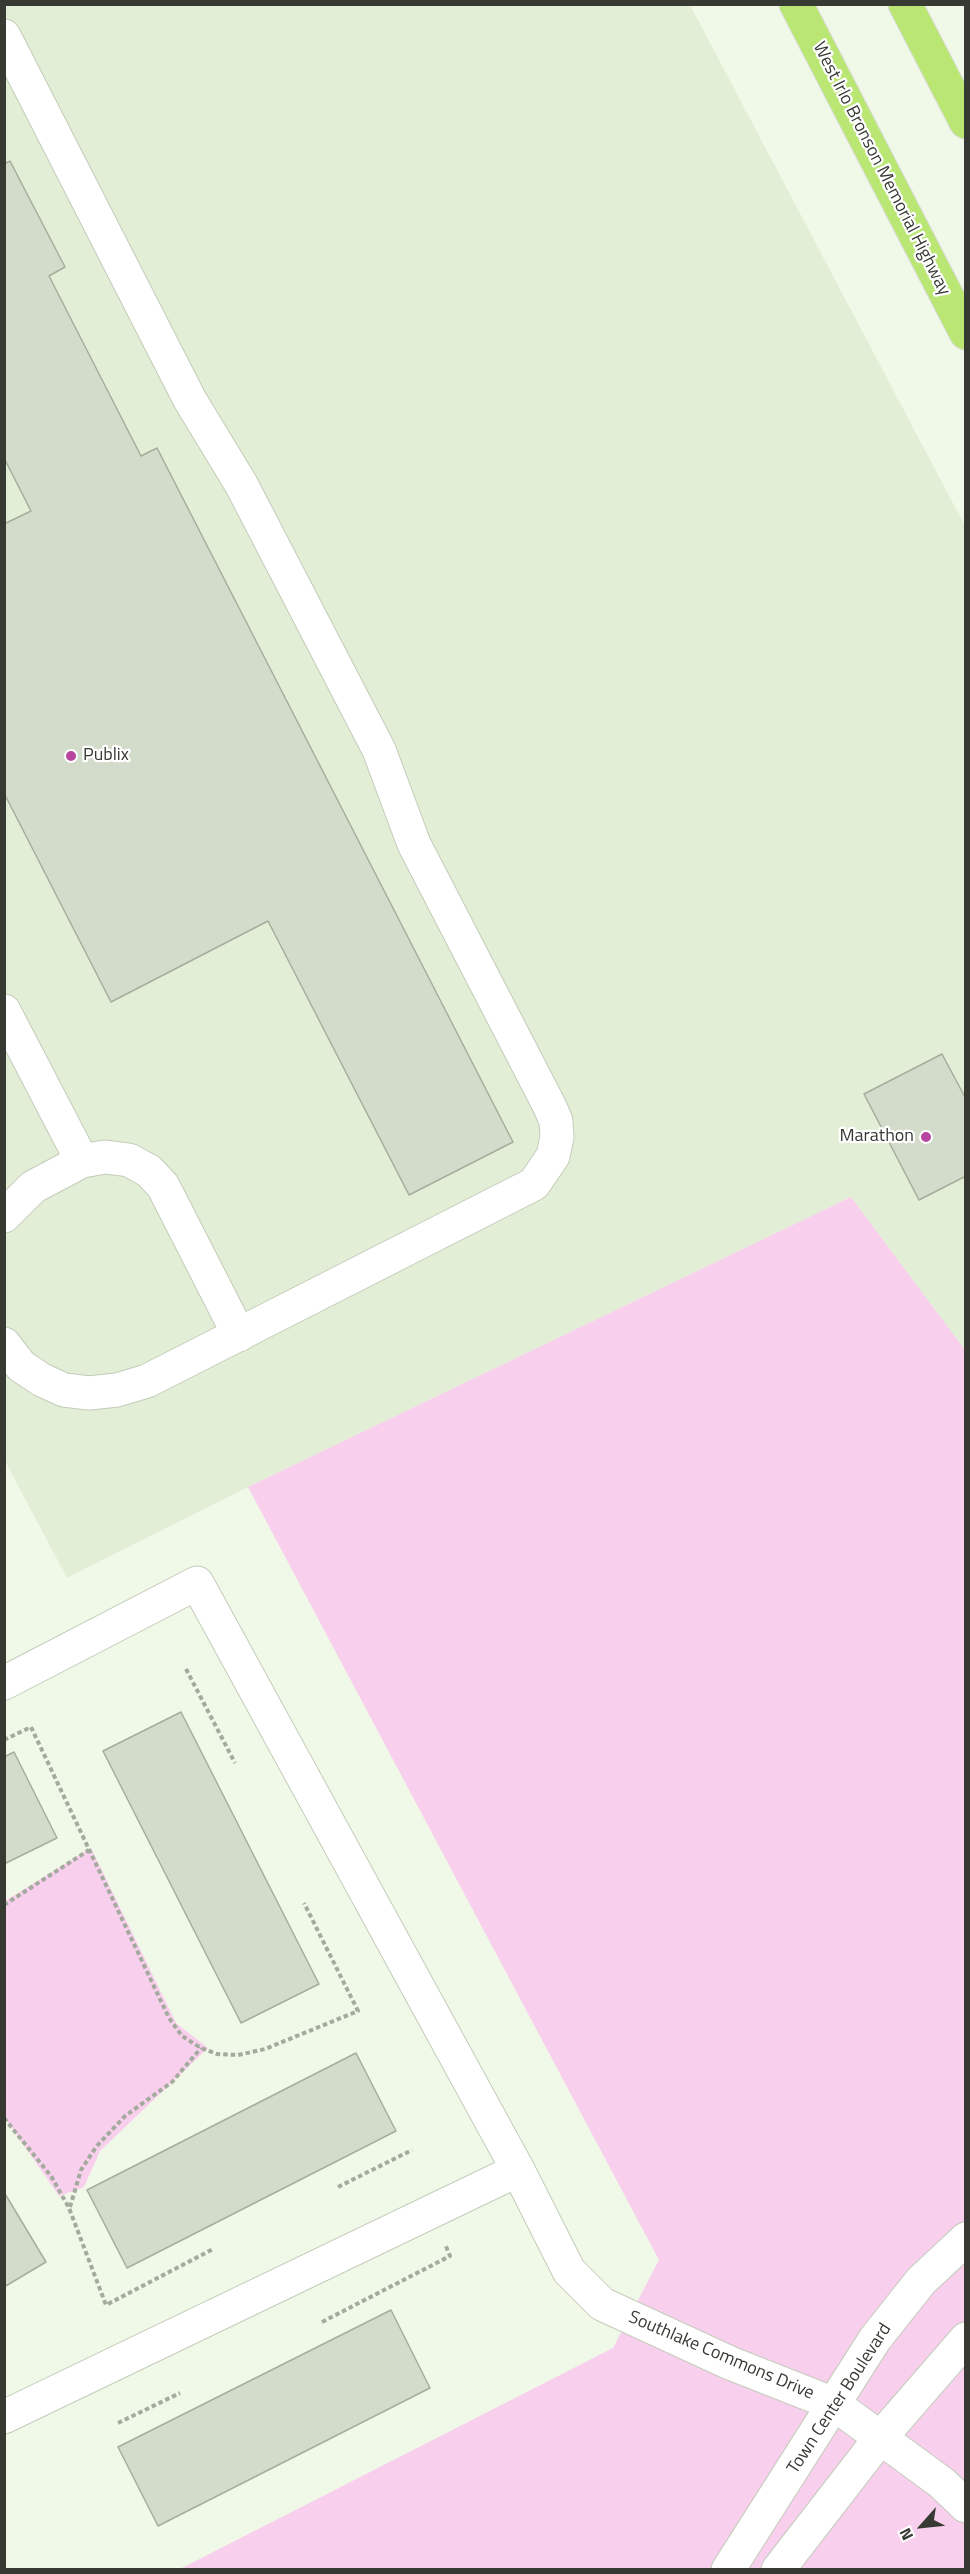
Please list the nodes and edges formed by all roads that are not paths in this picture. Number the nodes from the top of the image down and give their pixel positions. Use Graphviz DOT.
graph roads {
  1 [pos="796,4"];
  2 [pos="905,4"];
  3 [pos="4,36"];
  4 [pos="966,122"];
  5 [pos="966,333"];
  6 [pos="4,1011"];
  7 [pos="82,1161"];
  8 [pos="4,1216"];
  9 [pos="239,1335"];
  10 [pos="4,1344"];
  11 [pos="8,1673"];
  12 [pos="518,2170"];
  13 [pos="966,2239"];
  14 [pos="966,2339"];
  15 [pos="834,2404"];
  16 [pos="4,2417"];
  17 [pos="881,2437"];
  18 [pos="966,2506"];
  19 [pos="728,2570"];
  20 [pos="778,2570"];
  1 -- 5 [label="highway, West Irlo Bronson Memorial Highway"];
  2 -- 4 [label="highway"];
  3 -- 9 [label="street"];
  6 -- 7 [label="street"];
  7 -- 8 [label="street"];
  7 -- 9 [label="street"];
  9 -- 10 [label="street"];
  11 -- 12 [label="street, Southlake Commons Drive"];
  12 -- 15 [label="street, Southlake Commons Drive"];
  12 -- 16 [label="street"];
  13 -- 15 [label="street, Town Center Boulevard"];
  14 -- 17 [label="street"];
  15 -- 17 [label="street, Southlake Commons Drive"];
  15 -- 19 [label="street, Town Center Boulevard"];
  17 -- 18 [label="street, Southlake Commons Drive"];
  17 -- 20 [label="street"];
}
